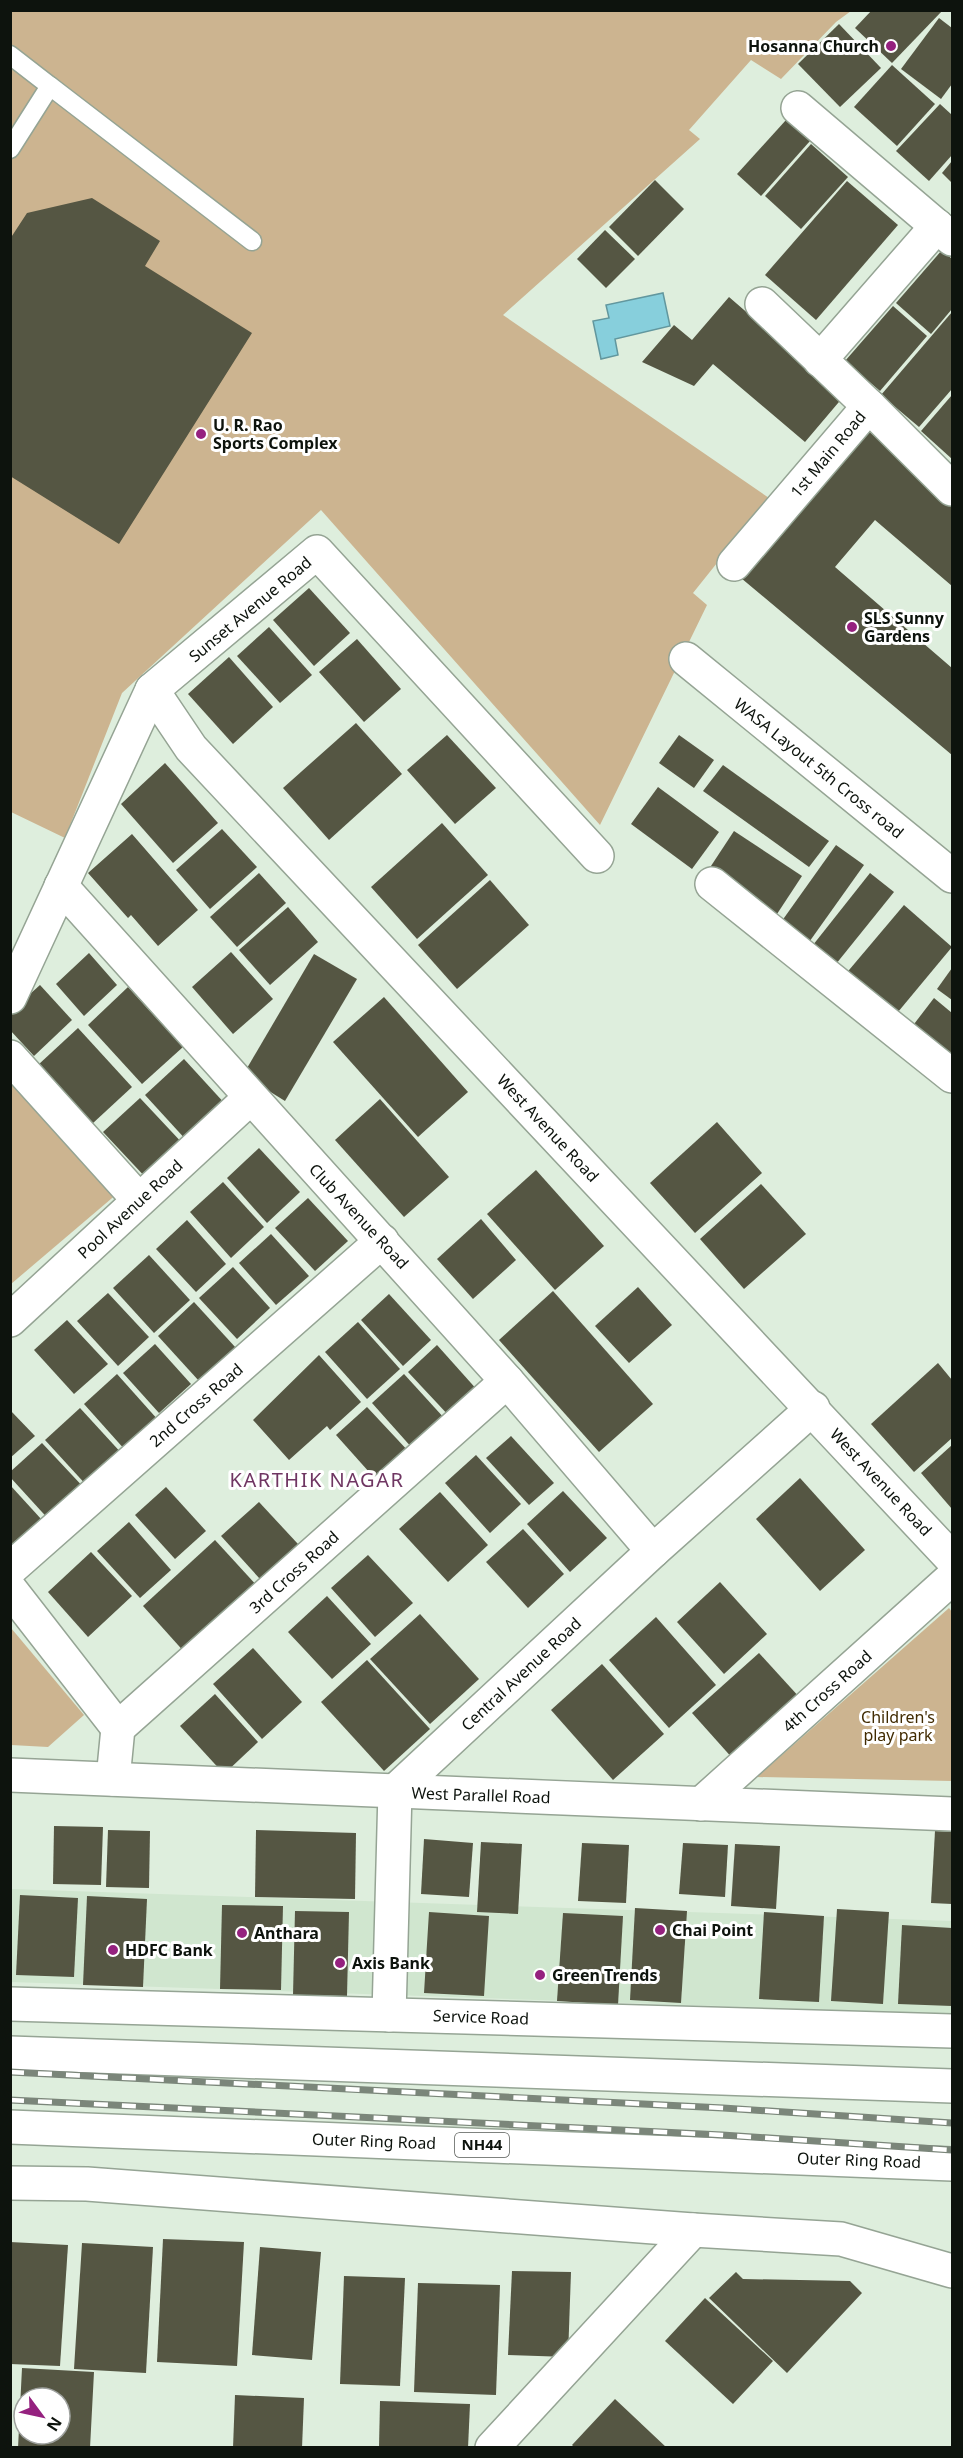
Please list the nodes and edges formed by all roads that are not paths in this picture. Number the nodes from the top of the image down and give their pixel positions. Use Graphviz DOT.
graph roads {
  1 [pos="10,55"];
  2 [pos="50,86"];
  3 [pos="798,108"];
  4 [pos="10,149"];
  5 [pos="945,232"];
  6 [pos="252,241"];
  7 [pos="762,304"];
  8 [pos="820,360"];
  9 [pos="869,406"];
  10 [pos="952,489"];
  11 [pos="734,564"];
  12 [pos="686,659"];
  13 [pos="152,690"];
  14 [pos="597,856"];
  15 [pos="952,876"];
  16 [pos="712,884"];
  17 [pos="61,886"];
  18 [pos="10,997"];
  19 [pos="10,1057"];
  20 [pos="952,1076"];
  21 [pos="250,1098"];
  22 [pos="139,1200"];
  23 [pos="382,1241"];
  24 [pos="10,1320"];
  25 [pos="507,1381"];
  26 [pos="813,1408"];
  27 [pos="653,1551"];
  28 [pos="952,1559"];
  29 [pos="10,1569"];
  30 [pos="952,1578"];
  31 [pos="10,1589"];
  32 [pos="118,1728"];
  33 [pos="10,1775"];
  34 [pos="113,1779"];
  35 [pos="395,1791"];
  36 [pos="701,1804"];
  37 [pos="952,1814"];
  38 [pos="10,2004"];
  39 [pos="389,2015"];
  40 [pos="952,2031"];
  41 [pos="10,2053"];
  42 [pos="952,2086"];
  43 [pos="10,2127"];
  44 [pos="952,2164"];
  45 [pos="10,2183"];
  46 [pos="693,2230"];
  47 [pos="952,2271"];
  48 [pos="492,2448"];
  1 -- 2 [label="lane"];
  2 -- 4 [label="lane"];
  2 -- 6 [label="lane"];
  3 -- 5 [label="main road"];
  5 -- 8 [label="main road"];
  7 -- 8 [label="main road"];
  8 -- 9 [label="main road"];
  9 -- 10 [label="main road, 1st Main Road"];
  9 -- 11 [label="main road, 1st Main Road"];
  12 -- 15 [label="main road, WASA Layout 5th Cross road"];
  13 -- 14 [label="main road, Sunset Avenue Road"];
  13 -- 17 [label="main road, Sunset Avenue Road"];
  13 -- 26 [label="main road, West Avenue Road"];
  16 -- 20 [label="main road"];
  17 -- 18 [label="main road, Sunset Avenue Road"];
  17 -- 21 [label="main road, Club Avenue Road"];
  19 -- 22 [label="main road"];
  21 -- 22 [label="main road, Pool Avenue Road"];
  21 -- 23 [label="main road, Club Avenue Road"];
  22 -- 24 [label="main road, Pool Avenue Road"];
  23 -- 25 [label="main road, Club Avenue Road"];
  23 -- 29 [label="main road, 2nd Cross Road"];
  25 -- 27 [label="main road, Club Avenue Road"];
  25 -- 32 [label="main road, 3rd Cross Road"];
  26 -- 27 [label="main road, Central Avenue Road"];
  26 -- 28 [label="main road, West Avenue Road"];
  27 -- 35 [label="main road, Central Avenue Road"];
  30 -- 36 [label="main road, 4th Cross Road"];
  31 -- 32 [label="main road"];
  32 -- 34 [label="main road"];
  33 -- 34 [label="main road, West Parallel Road"];
  34 -- 35 [label="main road, West Parallel Road"];
  35 -- 36 [label="main road, West Parallel Road"];
  35 -- 39 [label="main road"];
  36 -- 37 [label="main road, West Parallel Road"];
  38 -- 39 [label="main road, Service Road"];
  39 -- 40 [label="main road, Service Road"];
  41 -- 42 [label="main road"];
  43 -- 44 [label="main road, Outer Ring Road / NH44"];
  45 -- 46 [label="main road"];
  46 -- 47 [label="main road"];
  46 -- 48 [label="main road"];
}
